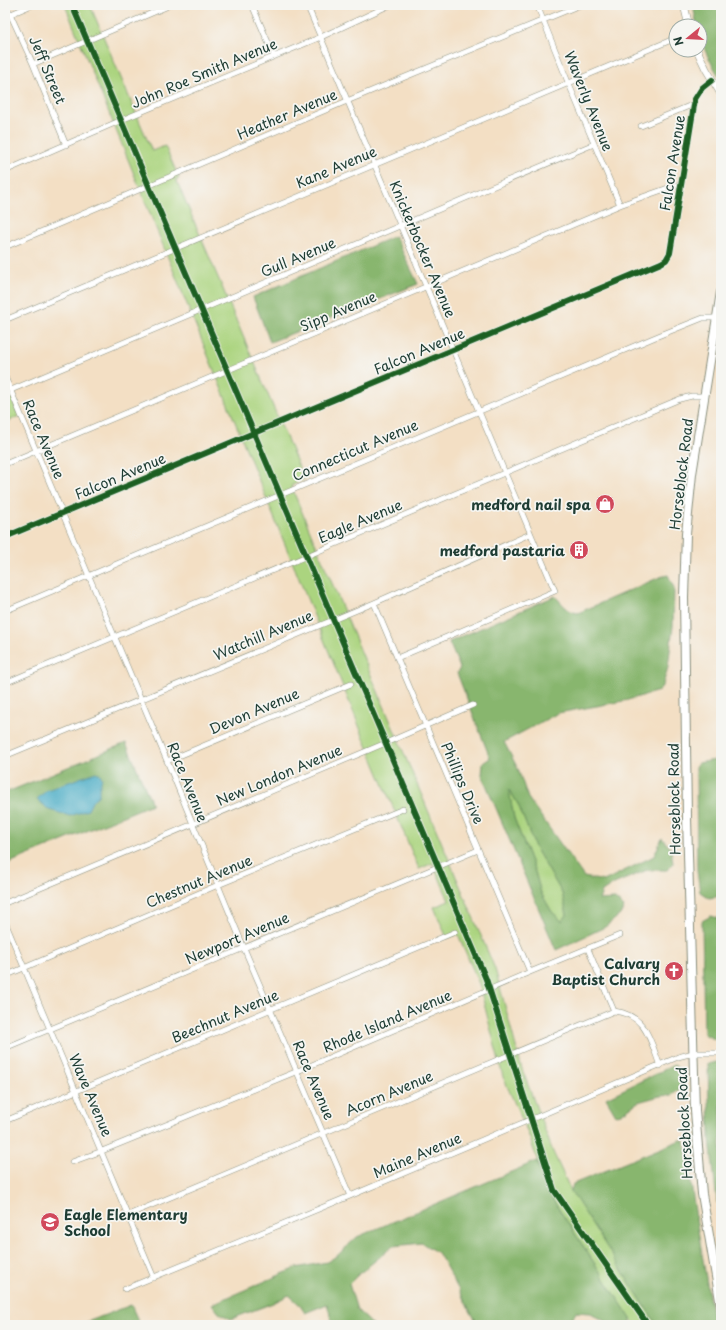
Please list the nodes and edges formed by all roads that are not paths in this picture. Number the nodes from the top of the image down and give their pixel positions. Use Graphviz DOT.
graph roads {
  1 [pos="6,5"];
  2 [pos="32,5"];
  3 [pos="252,5"];
  4 [pos="307,5"];
  5 [pos="390,5"];
  6 [pos="537,5"];
  7 [pos="580,5"];
  8 [pos="684,5"];
  9 [pos="166,7"];
  10 [pos="8,13"];
  11 [pos="687,18"];
  12 [pos="544,20"];
  13 [pos="321,37"];
  14 [pos="668,41"];
  15 [pos="274,56"];
  16 [pos="701,58"];
  17 [pos="33,64"];
  18 [pos="712,80"];
  19 [pos="568,82"];
  20 [pos="721,94"];
  21 [pos="347,101"];
  22 [pos="694,104"];
  23 [pos="641,126"];
  24 [pos="66,144"];
  25 [pos="594,144"];
  26 [pos="373,164"];
  27 [pos="5,171"];
  28 [pos="682,183"];
  29 [pos="620,205"];
  30 [pos="400,226"];
  31 [pos="5,246"];
  32 [pos="427,287"];
  33 [pos="721,292"];
  34 [pos="717,318"];
  35 [pos="5,320"];
  36 [pos="452,350"];
  37 [pos="5,377"];
  38 [pos="11,390"];
  39 [pos="704,396"];
  40 [pos="478,412"];
  41 [pos="36,451"];
  42 [pos="5,464"];
  43 [pos="504,472"];
  44 [pos="63,513"];
  45 [pos="530,534"];
  46 [pos="5,537"];
  47 [pos="88,576"];
  48 [pos="374,603"];
  49 [pos="5,611"];
  50 [pos="114,637"];
  51 [pos="397,658"];
  52 [pos="5,683"];
  53 [pos="350,684"];
  54 [pos="141,699"];
  55 [pos="473,705"];
  56 [pos="426,725"];
  57 [pos="5,756"];
  58 [pos="167,761"];
  59 [pos="403,809"];
  60 [pos="192,824"];
  61 [pos="478,850"];
  62 [pos="218,885"];
  63 [pos="5,902"];
  64 [pos="5,922"];
  65 [pos="455,932"];
  66 [pos="620,935"];
  67 [pos="244,948"];
  68 [pos="588,948"];
  69 [pos="25,968"];
  70 [pos="530,972"];
  71 [pos="5,976"];
  72 [pos="270,1010"];
  73 [pos="614,1011"];
  74 [pos="50,1029"];
  75 [pos="5,1048"];
  76 [pos="693,1053"];
  77 [pos="721,1053"];
  78 [pos="660,1066"];
  79 [pos="297,1072"];
  80 [pos="76,1092"];
  81 [pos="5,1121"];
  82 [pos="324,1133"];
  83 [pos="102,1151"];
  84 [pos="72,1162"];
  85 [pos="350,1196"];
  86 [pos="128,1215"];
  87 [pos="154,1278"];
  88 [pos="125,1289"];
  89 [pos="721,1306"];
  1 -- 10 [label="street, Jeff Street"];
  2 -- 10 [label="street"];
  3 -- 15 [label="street"];
  4 -- 13 [label="street, Knickerbocker Avenue"];
  5 -- 13 [label="street, John Roe Smith Avenue"];
  6 -- 12 [label="street, Waverly Avenue"];
  7 -- 12 [label="street, Heather Avenue"];
  8 -- 11 [label="main road"];
  9 -- 17 [label="street"];
  10 -- 17 [label="street, Jeff Street"];
  12 -- 19 [label="street, Waverly Avenue"];
  12 -- 21 [label="street, Heather Avenue"];
  13 -- 15 [label="street, John Roe Smith Avenue"];
  13 -- 21 [label="street, Knickerbocker Avenue"];
  14 -- 19 [label="street, Kane Avenue"];
  15 -- 24 [label="street, John Roe Smith Avenue"];
  16 -- 18 [label="main road"];
  17 -- 24 [label="street, Jeff Street"];
  18 -- 20 [label="main road"];
  18 -- 22 [label="street, Falcon Avenue"];
  19 -- 25 [label="street, Waverly Avenue"];
  19 -- 26 [label="street, Kane Avenue"];
  21 -- 26 [label="street, Knickerbocker Avenue"];
  21 -- 31 [label="street, Heather Avenue"];
  22 -- 23 [label="street"];
  22 -- 28 [label="street, Falcon Avenue"];
  24 -- 27 [label="street, John Roe Smith Avenue"];
  25 -- 29 [label="street, Waverly Avenue"];
  25 -- 30 [label="street, Gull Avenue"];
  26 -- 30 [label="street, Knickerbocker Avenue"];
  26 -- 35 [label="street, Kane Avenue"];
  28 -- 29 [label="street, Sipp Avenue"];
  28 -- 36 [label="street, Falcon Avenue"];
  29 -- 32 [label="street, Sipp Avenue"];
  30 -- 32 [label="street, Knickerbocker Avenue"];
  30 -- 38 [label="street, Gull Avenue"];
  32 -- 36 [label="street, Knickerbocker Avenue"];
  32 -- 41 [label="street, Sipp Avenue"];
  33 -- 34 [label="main road, Horseblock Road"];
  34 -- 39 [label="main road, Horseblock Road"];
  34 -- 40 [label="street, Connecticut Avenue"];
  36 -- 40 [label="street, Knickerbocker Avenue"];
  36 -- 44 [label="street, Falcon Avenue"];
  37 -- 38 [label="street, Race Avenue"];
  38 -- 41 [label="street, Race Avenue"];
  39 -- 43 [label="street, Eagle Avenue"];
  39 -- 76 [label="main road, Horseblock Road"];
  40 -- 43 [label="street, Knickerbocker Avenue"];
  40 -- 47 [label="street, Connecticut Avenue"];
  41 -- 42 [label="street, Sipp Avenue"];
  41 -- 44 [label="street, Race Avenue"];
  43 -- 45 [label="street, Knickerbocker Avenue"];
  43 -- 50 [label="street, Eagle Avenue"];
  44 -- 46 [label="street, Falcon Avenue"];
  44 -- 47 [label="street, Race Avenue"];
  45 -- 48 [label="street, Watchill Avenue"];
  45 -- 51 [label="street, Knickerbocker Avenue"];
  47 -- 49 [label="street, Connecticut Avenue"];
  47 -- 50 [label="street, Race Avenue"];
  48 -- 51 [label="street, Phillips Drive"];
  48 -- 54 [label="street, Watchill Avenue"];
  50 -- 52 [label="street, Eagle Avenue"];
  50 -- 54 [label="street, Race Avenue"];
  51 -- 56 [label="street, Phillips Drive"];
  53 -- 58 [label="street, Devon Avenue"];
  54 -- 57 [label="street, Watchill Avenue"];
  54 -- 58 [label="street, Race Avenue"];
  55 -- 56 [label="street, New London Avenue"];
  56 -- 60 [label="street, New London Avenue"];
  56 -- 61 [label="street, Phillips Drive"];
  58 -- 60 [label="street, Race Avenue"];
  59 -- 62 [label="street, Chestnut Avenue"];
  60 -- 62 [label="street, Race Avenue"];
  60 -- 63 [label="street, New London Avenue"];
  61 -- 67 [label="street, Newport Avenue"];
  61 -- 70 [label="street, Phillips Drive"];
  62 -- 67 [label="street, Race Avenue"];
  62 -- 69 [label="street, Chestnut Avenue"];
  64 -- 69 [label="street, Wave Avenue"];
  65 -- 72 [label="street, Beechnut Avenue"];
  66 -- 68 [label="street, Rhode Island Avenue"];
  67 -- 72 [label="street, Race Avenue"];
  67 -- 74 [label="street, Newport Avenue"];
  68 -- 70 [label="street, Rhode Island Avenue"];
  68 -- 73 [label="street"];
  69 -- 71 [label="street, Chestnut Avenue"];
  69 -- 74 [label="street, Wave Avenue"];
  70 -- 79 [label="street, Rhode Island Avenue"];
  72 -- 79 [label="street, Race Avenue"];
  72 -- 80 [label="street, Beechnut Avenue"];
  73 -- 78 [label="street"];
  73 -- 82 [label="street, Acorn Avenue"];
  74 -- 75 [label="street, Newport Avenue"];
  74 -- 80 [label="street, Wave Avenue"];
  76 -- 77 [label="street, Maine Avenue"];
  76 -- 78 [label="street, Maine Avenue"];
  76 -- 89 [label="main road, Horseblock Road"];
  78 -- 85 [label="street, Maine Avenue"];
  79 -- 82 [label="street, Race Avenue"];
  79 -- 83 [label="street, Rhode Island Avenue"];
  80 -- 81 [label="street, Beechnut Avenue"];
  80 -- 83 [label="street, Wave Avenue"];
  82 -- 85 [label="street, Race Avenue"];
  82 -- 86 [label="street, Acorn Avenue"];
  83 -- 84 [label="street, Rhode Island Avenue"];
  83 -- 86 [label="street, Wave Avenue"];
  85 -- 87 [label="street, Maine Avenue"];
  86 -- 87 [label="street, Wave Avenue"];
  87 -- 88 [label="street, Maine Avenue"];
}
